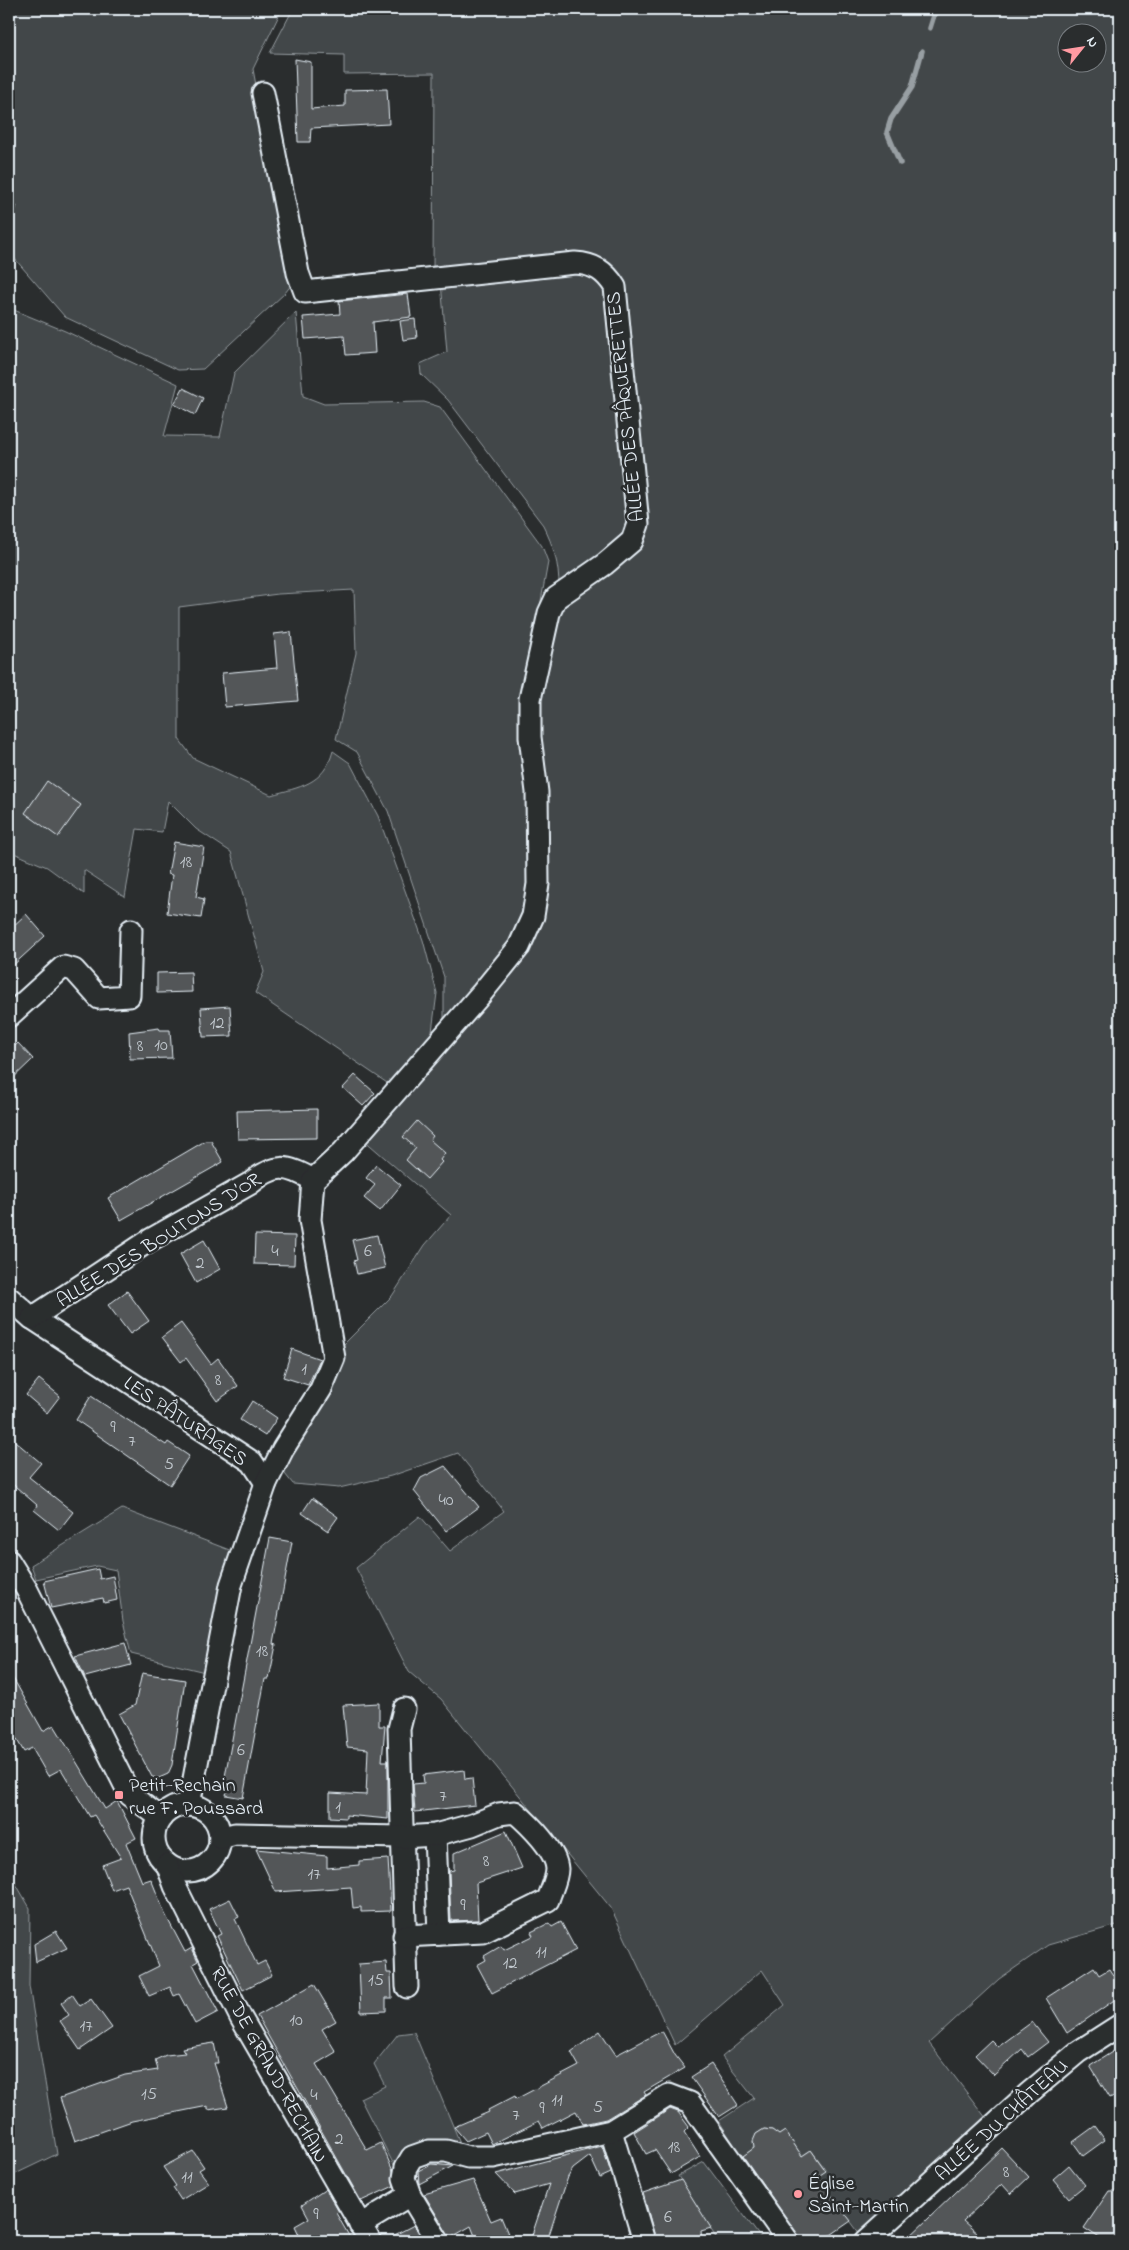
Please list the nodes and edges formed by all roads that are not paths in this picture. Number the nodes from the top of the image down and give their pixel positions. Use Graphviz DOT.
graph roads {
  1 [pos="263,93"];
  2 [pos="131,930"];
  3 [pos="9,1016"];
  4 [pos="313,1180"];
  5 [pos="9,1298"];
  6 [pos="32,1318"];
  7 [pos="266,1483"];
  8 [pos="9,1561"];
  9 [pos="404,1709"];
  10 [pos="189,1805"];
  11 [pos="160,1818"];
  12 [pos="436,1835"];
  13 [pos="403,1837"];
  14 [pos="220,1838"];
  15 [pos="167,1864"];
  16 [pos="194,1870"];
  17 [pos="184,1902"];
  18 [pos="439,1934"];
  19 [pos="404,1936"];
  20 [pos="406,1987"];
  21 [pos="1120,2025"];
  22 [pos="611,2131"];
  23 [pos="410,2195"];
  24 [pos="365,2233"];
  25 [pos="438,2241"];
  26 [pos="644,2241"];
  27 [pos="788,2241"];
  28 [pos="866,2241"];
  1 -- 4 [label="street, ALLÉE DES PÂQUERETTES"];
  2 -- 3 [label="street"];
  4 -- 6 [label="street, ALLÉE DES BOUTONS D’OR"];
  4 -- 7 [label="street, LES PÂTURAGES"];
  5 -- 6 [label="street, LES PÂTURAGES"];
  6 -- 7 [label="street, LES PÂTURAGES"];
  7 -- 10 [label="street"];
  8 -- 11 [label="street"];
  9 -- 13 [label="street"];
  10 -- 11 [label="street"];
  10 -- 14 [label="street"];
  11 -- 15 [label="street"];
  12 -- 13 [label="street"];
  12 -- 18 [label="street"];
  12 -- 18 [label="street"];
  13 -- 14 [label="street"];
  13 -- 19 [label="street"];
  14 -- 16 [label="street"];
  15 -- 16 [label="street"];
  15 -- 17 [label="street, RUE DE GRAND-RECHAIN"];
  16 -- 17 [label="street"];
  17 -- 24 [label="street, RUE DE GRAND-RECHAIN"];
  18 -- 19 [label="street"];
  19 -- 20 [label="street"];
  21 -- 28 [label="street, ALLÉE DU CHÂTEAU"];
  22 -- 23 [label="street"];
  22 -- 26 [label="street"];
  22 -- 27 [label="street"];
  23 -- 24 [label="street"];
  23 -- 25 [label="street"];
}
